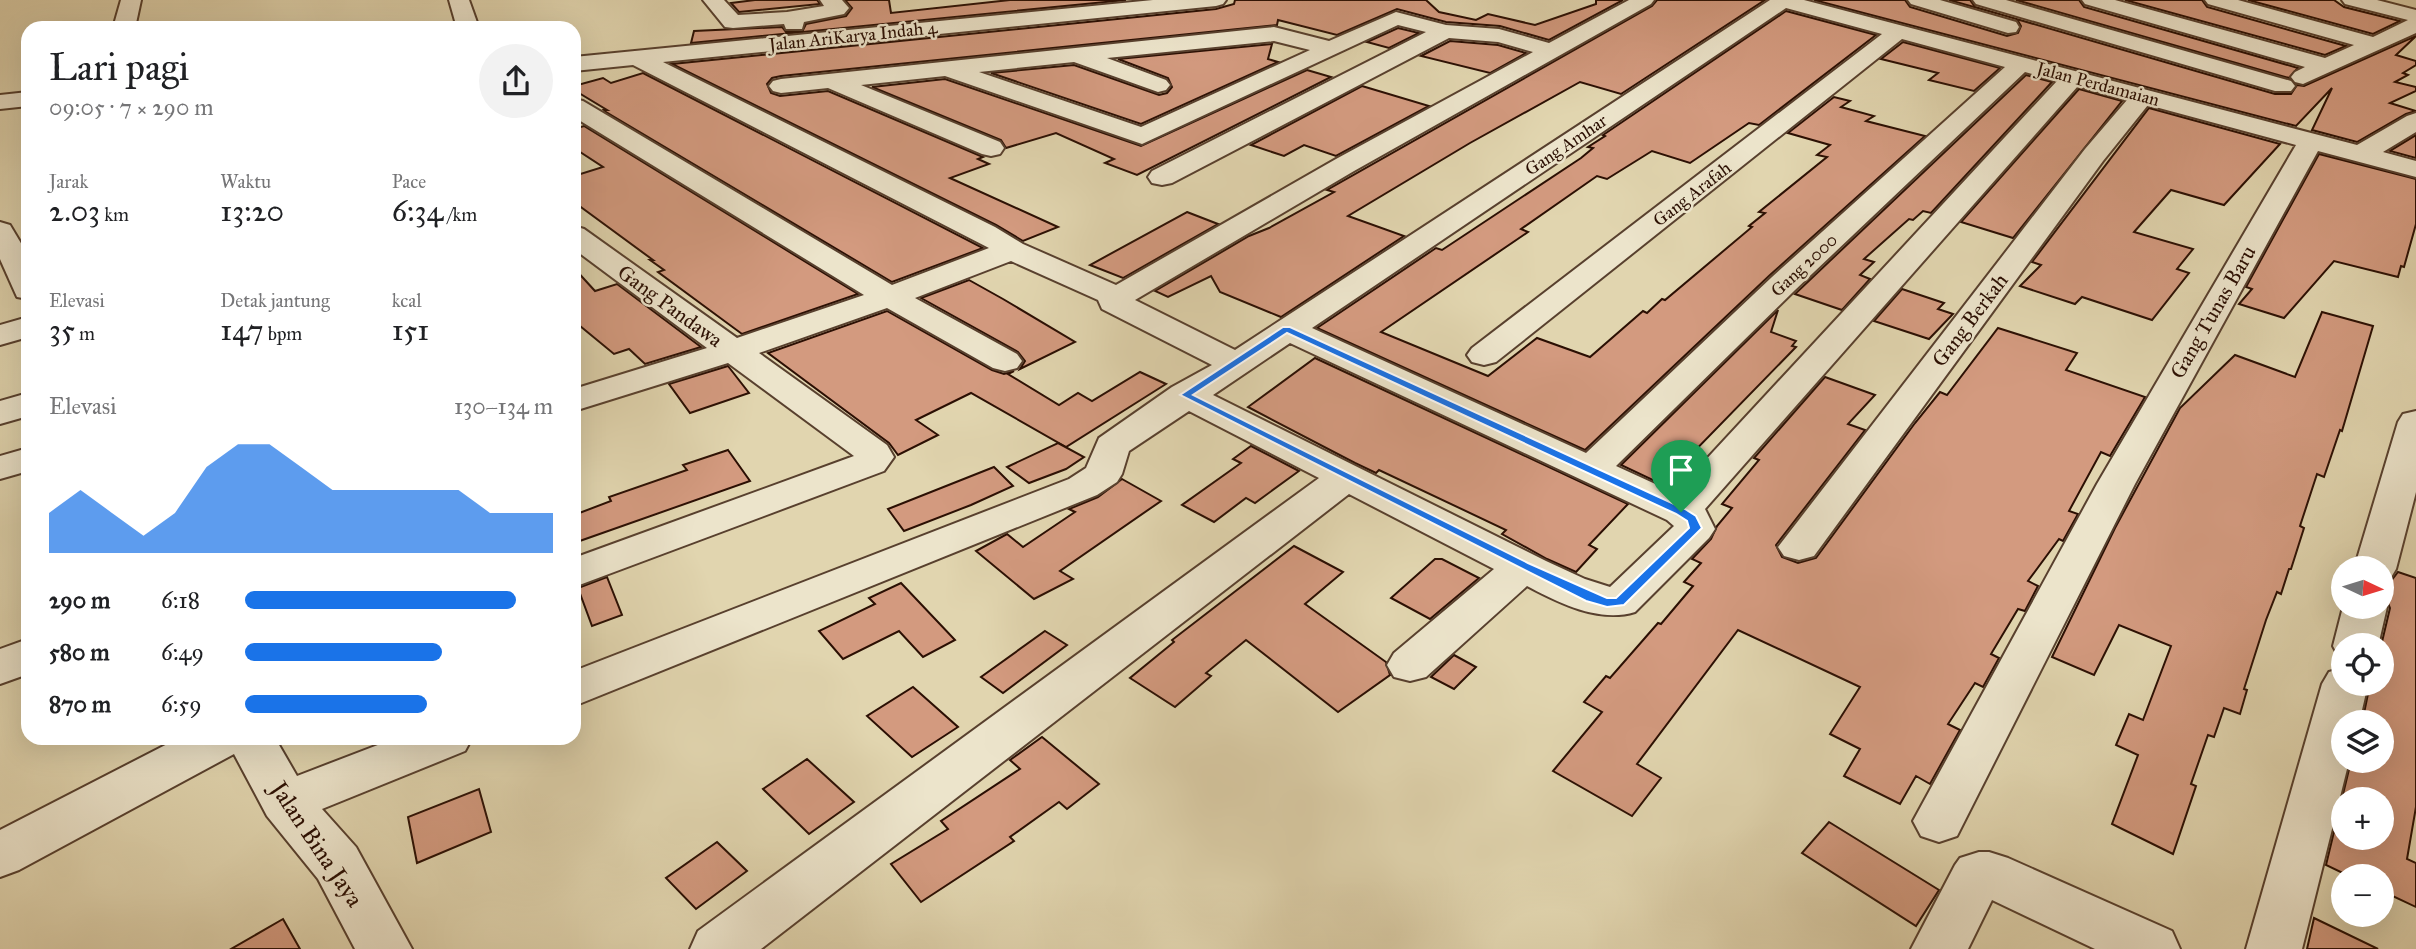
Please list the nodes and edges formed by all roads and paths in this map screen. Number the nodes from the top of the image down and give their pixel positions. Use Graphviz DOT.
graph roads {
  1 [pos="131,0"];
  2 [pos="459,0"];
  3 [pos="713,0"];
  4 [pos="830,0"];
  5 [pos="1644,0"];
  6 [pos="1782,0"];
  7 [pos="1918,0"];
  8 [pos="1983,0"];
  9 [pos="2092,0"];
  10 [pos="2215,0"];
  11 [pos="2352,0"];
  12 [pos="1205,1"];
  13 [pos="2058,3"];
  14 [pos="1085,6"];
  15 [pos="1127,8"];
  16 [pos="2025,12"];
  17 [pos="2416,16"];
  18 [pos="793,17"];
  19 [pos="126,21"];
  20 [pos="466,21"];
  21 [pos="2416,25"];
  22 [pos="1446,31"];
  23 [pos="1898,32"];
  24 [pos="797,42"];
  25 [pos="2375,44"];
  26 [pos="1156,46"];
  27 [pos="1330,48"];
  28 [pos="1553,51"];
  29 [pos="1077,55"];
  30 [pos="635,57"];
  31 [pos="2111,59"];
  32 [pos="581,63"];
  33 [pos="2021,64"];
  34 [pos="2326,66"];
  35 [pos="945,68"];
  36 [pos="2073,78"];
  37 [pos="830,80"];
  38 [pos="1158,85"];
  39 [pos="781,86"];
  40 [pos="2283,86"];
  41 [pos="2143,96"];
  42 [pos="21,100"];
  43 [pos="0,102"];
  44 [pos="581,110"];
  45 [pos="2214,115"];
  46 [pos="2416,121"];
  47 [pos="2311,141"];
  48 [pos="991,148"];
  49 [pos="2361,154"];
  50 [pos="2416,169"];
  51 [pos="1162,177"];
  52 [pos="0,231"];
  53 [pos="581,240"];
  54 [pos="1012,250"];
  55 [pos="16,277"];
  56 [pos="1118,297"];
  57 [pos="892,298"];
  58 [pos="21,329"];
  59 [pos="1286,329"];
  60 [pos="0,335"];
  61 [pos="732,352"];
  62 [pos="1484,355"];
  63 [pos="1005,361"];
  64 [pos="1235,363"];
  65 [pos="1185,395"];
  66 [pos="581,398"];
  67 [pos="21,406"];
  68 [pos="0,412"];
  69 [pos="2416,422"];
  70 [pos="21,461"];
  71 [pos="0,468"];
  72 [pos="1591,469"];
  73 [pos="1346,477"];
  74 [pos="1681,512"];
  75 [pos="1799,547"];
  76 [pos="2379,556"];
  77 [pos="1524,566"];
  78 [pos="581,570"];
  79 [pos="21,658"];
  80 [pos="1410,665"];
  81 [pos="0,668"];
  82 [pos="581,686"];
  83 [pos="2342,696"];
  84 [pos="209,745"];
  85 [pos="256,745"];
  86 [pos="430,745"];
  87 [pos="302,796"];
  88 [pos="1939,821"];
  89 [pos="0,855"];
  90 [pos="384,949"];
  91 [pos="718,949"];
  92 [pos="1939,949"];
  93 [pos="2152,949"];
  94 [pos="2274,949"];
  1 -- 19 [label="street"];
  2 -- 20 [label="street"];
  3 -- 18 [label="street"];
  4 -- 18 [label="street"];
  5 -- 28 [label="street"];
  6 -- 23 [label="street, Jalan Perdamaian"];
  6 -- 59 [label="street, Gang Amhar"];
  7 -- 31 [label="street"];
  8 -- 16 [label="street"];
  9 -- 34 [label="street"];
  10 -- 25 [label="street"];
  11 -- 17 [label="street"];
  12 -- 15 [label="street, Jalan AriKarya Indah 4"];
  13 -- 16 [label="street"];
  14 -- 15 [label="street, Jalan AriKarya Indah 4"];
  14 -- 24 [label="street, Jalan AriKarya Indah 4"];
  15 -- 26 [label="street"];
  16 -- 40 [label="street"];
  18 -- 24 [label="street"];
  21 -- 25 [label="street"];
  22 -- 27 [label="street"];
  22 -- 28 [label="street"];
  22 -- 51 [label="street"];
  23 -- 33 [label="street, Jalan Perdamaian"];
  23 -- 62 [label="street, Gang Arafah"];
  24 -- 30 [label="street, Jalan AriKarya Indah 4"];
  25 -- 34 [label="street"];
  26 -- 27 [label="street"];
  26 -- 29 [label="street"];
  27 -- 35 [label="street"];
  28 -- 56 [label="street"];
  29 -- 35 [label="street"];
  29 -- 38 [label="street"];
  30 -- 32 [label="street, Jalan AriKarya Indah 4"];
  30 -- 54 [label="street"];
  33 -- 36 [label="street, Jalan Perdamaian"];
  33 -- 72 [label="street, Gang 2000"];
  34 -- 40 [label="street"];
  35 -- 37 [label="street"];
  36 -- 41 [label="street, Jalan Perdamaian"];
  36 -- 74 [label="street"];
  37 -- 39 [label="street"];
  37 -- 48 [label="street"];
  40 -- 45 [label="street"];
  41 -- 45 [label="street, Jalan Perdamaian"];
  41 -- 75 [label="street, Gang Berkah"];
  42 -- 43 [label="street"];
  44 -- 57 [label="street"];
  45 -- 47 [label="street, Jalan Perdamaian"];
  46 -- 49 [label="street"];
  47 -- 49 [label="street, Jalan Perdamaian"];
  47 -- 88 [label="street, Gang Tunas Baru"];
  49 -- 50 [label="street, Jalan Perdamaian"];
  52 -- 55 [label="street"];
  53 -- 61 [label="street, Gang Pandawa"];
  54 -- 56 [label="street"];
  54 -- 57 [label="street"];
  56 -- 64 [label="street"];
  57 -- 61 [label="street"];
  57 -- 63 [label="street"];
  58 -- 60 [label="street"];
  59 -- 64 [label="street, Gang Amhar"];
  59 -- 72 [label="street"];
  61 -- 66 [label="street"];
  61 -- 78 [label="street, Gang Pandawa"];
  64 -- 65 [label="street, Gang Amhar"];
  65 -- 73 [label="street"];
  65 -- 82 [label="street, Gang Amhar"];
  67 -- 68 [label="street"];
  69 -- 76 [label="street"];
  70 -- 71 [label="street"];
  72 -- 74 [label="street"];
  73 -- 77 [label="street"];
  73 -- 91 [label="street"];
  74 -- 77 [label="street"];
  77 -- 80 [label="street"];
  79 -- 81 [label="street"];
  83 -- 94 [label="street"];
  84 -- 89 [label="street"];
  85 -- 87 [label="street, Jalan Bina Jaya"];
  86 -- 87 [label="street"];
  87 -- 90 [label="street, Jalan Bina Jaya"];
  92 -- 93 [label="street"];
}
